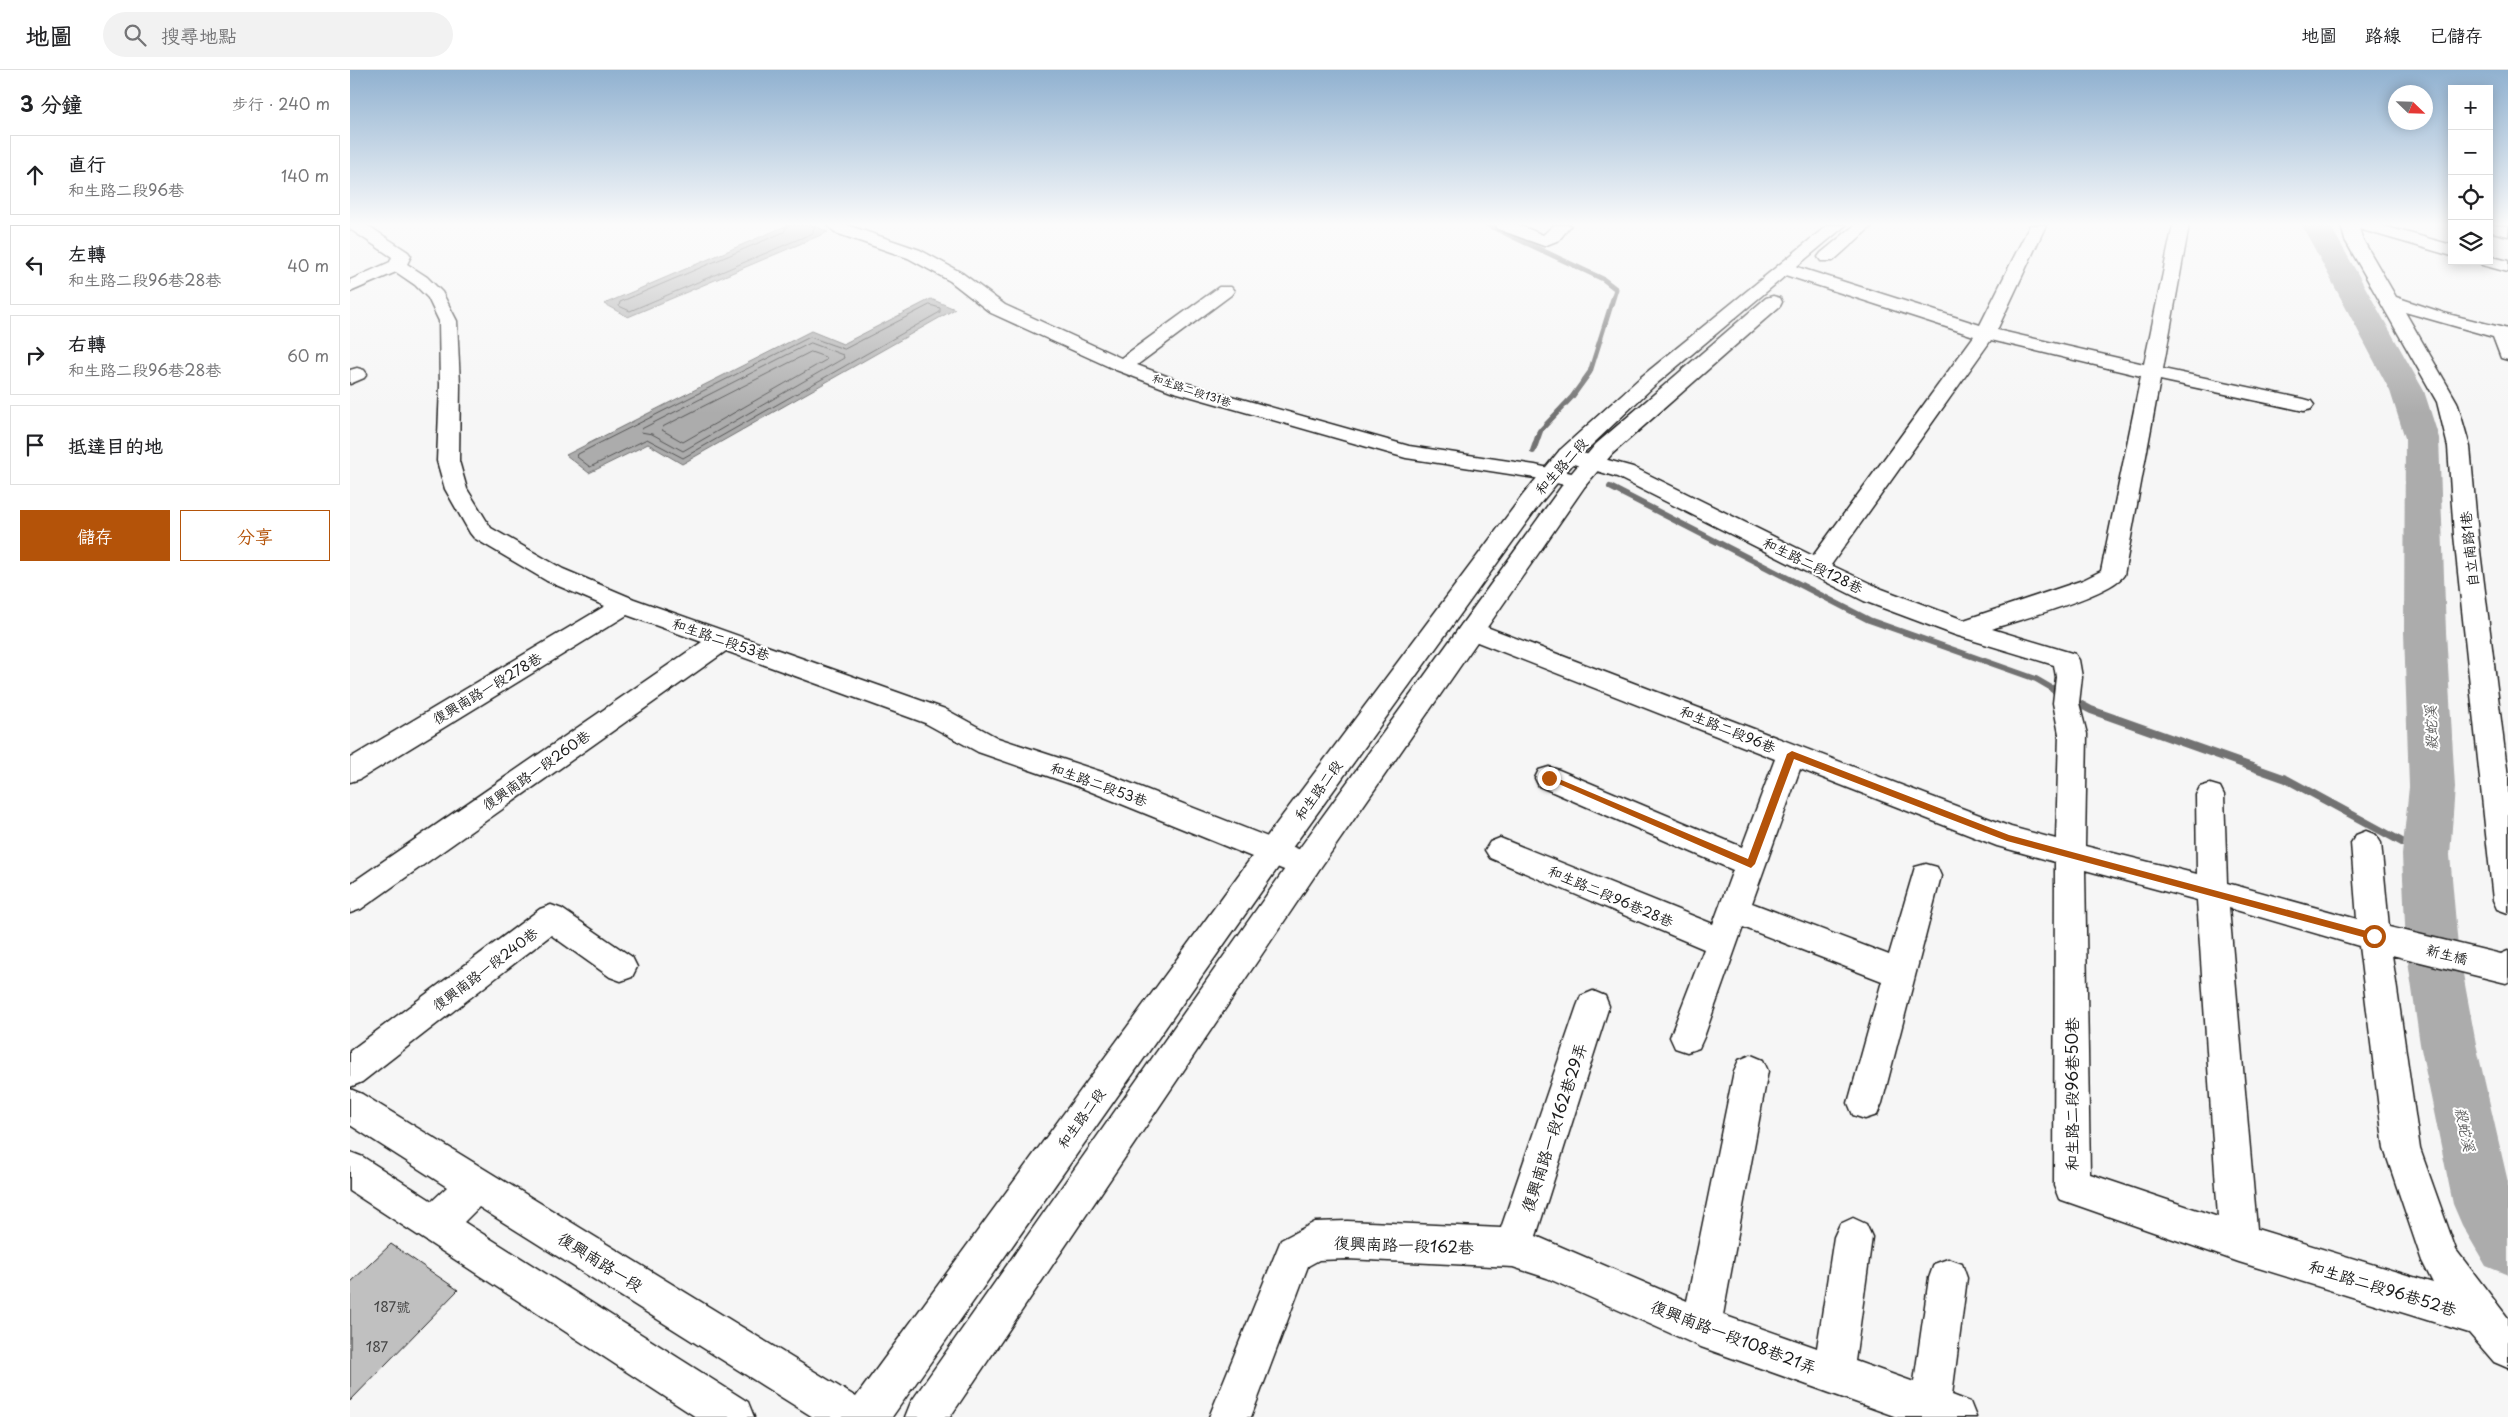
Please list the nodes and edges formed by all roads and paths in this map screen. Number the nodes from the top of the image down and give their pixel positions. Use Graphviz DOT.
graph roads {
  1 [pos="428,288"];
  2 [pos="970,288"];
  3 [pos="1774,288"];
  4 [pos="1845,288"];
  5 [pos="2008,288"];
  6 [pos="2169,288"];
  7 [pos="2382,288"];
  8 [pos="1225,291"];
  9 [pos="2390,301"];
  10 [pos="1986,333"];
  11 [pos="2505,333"];
  12 [pos="2508,354"];
  13 [pos="1123,366"];
  14 [pos="2152,372"];
  15 [pos="2304,405"];
  16 [pos="1572,468"];
  17 [pos="1818,566"];
  18 [pos="625,605"];
  19 [pos="1964,629"];
  20 [pos="1471,630"];
  21 [pos="723,640"];
  22 [pos="1792,754"];
  23 [pos="350,771"];
  24 [pos="2501,772"];
  25 [pos="1549,778"];
  26 [pos="2210,795"];
  27 [pos="2366,843"];
  28 [pos="1500,850"];
  29 [pos="1273,851"];
  30 [pos="2070,855"];
  31 [pos="1751,864"];
  32 [pos="1305,865"];
  33 [pos="1926,876"];
  34 [pos="2212,891"];
  35 [pos="350,900"];
  36 [pos="2508,900"];
  37 [pos="1734,910"];
  38 [pos="2382,938"];
  39 [pos="1722,942"];
  40 [pos="621,967"];
  41 [pos="2507,967"];
  42 [pos="1900,973"];
  43 [pos="1593,1006"];
  44 [pos="1687,1037"];
  45 [pos="350,1071"];
  46 [pos="1751,1071"];
  47 [pos="1865,1103"];
  48 [pos="350,1106"];
  49 [pos="350,1170"];
  50 [pos="476,1184"];
  51 [pos="435,1224"];
  52 [pos="1853,1237"];
  53 [pos="2240,1243"];
  54 [pos="1513,1248"];
  55 [pos="1948,1278"];
  56 [pos="2481,1317"];
  57 [pos="1701,1327"];
  58 [pos="2508,1348"];
  59 [pos="1833,1374"];
  60 [pos="1938,1414"];
  61 [pos="733,1417"];
  62 [pos="851,1417"];
  63 [pos="867,1417"];
  64 [pos="926,1417"];
  65 [pos="1230,1417"];
  1 -- 18 [label="street, 和生路二段53巷"];
  2 -- 13 [label="street, 和生路二段131巷"];
  3 -- 16 [label="street, 和生路二段"];
  4 -- 10 [label="street"];
  5 -- 10 [label="street"];
  6 -- 14 [label="street"];
  7 -- 9 [label="street, 自立南路1巷"];
  8 -- 13 [label="street"];
  9 -- 11 [label="street"];
  9 -- 24 [label="street, 自立南路1巷"];
  10 -- 14 [label="street"];
  10 -- 17 [label="street"];
  11 -- 12 [label="street"];
  13 -- 16 [label="street, 和生路二段131巷"];
  14 -- 15 [label="street"];
  14 -- 19 [label="street"];
  16 -- 17 [label="street, 和生路二段128巷"];
  16 -- 20 [label="street, 和生路二段"];
  16 -- 29 [label="street, 和生路二段"];
  17 -- 19 [label="street, 和生路二段128巷"];
  18 -- 21 [label="street, 和生路二段53巷"];
  18 -- 23 [label="street, 復興南路一段278巷"];
  19 -- 30 [label="street, 和生路二段128巷"];
  20 -- 22 [label="street, 和生路二段96巷"];
  20 -- 32 [label="street, 和生路二段"];
  21 -- 29 [label="street, 和生路二段53巷"];
  21 -- 35 [label="street, 復興南路一段260巷"];
  22 -- 30 [label="street, 和生路二段96巷"];
  22 -- 31 [label="street"];
  24 -- 36 [label="street, 自立南路1巷"];
  25 -- 31 [label="street"];
  26 -- 34 [label="street"];
  27 -- 38 [label="street, 和生路二段96巷52巷"];
  28 -- 39 [label="street, 和生路二段96巷28巷"];
  29 -- 32 [label="street, 和生路二段53巷"];
  29 -- 63 [label="street, 和生路二段"];
  30 -- 34 [label="street, 和生路二段96巷"];
  30 -- 53 [label="street, 和生路二段96巷50巷"];
  31 -- 37 [label="street"];
  32 -- 64 [label="street, 和生路二段"];
  33 -- 42 [label="street"];
  34 -- 38 [label="street, 和生路二段96巷"];
  34 -- 53 [label="street"];
  37 -- 39 [label="street"];
  37 -- 42 [label="street"];
  38 -- 41 [label="street, 新生橋"];
  38 -- 56 [label="street, 和生路二段96巷52巷"];
  39 -- 44 [label="street"];
  40 -- 45 [label="street, 復興南路一段240巷"];
  42 -- 47 [label="street"];
  43 -- 54 [label="street, 復興南路一段162巷29弄"];
  46 -- 57 [label="street"];
  48 -- 50 [label="street, 復興南路一段"];
  49 -- 51 [label="street"];
  50 -- 51 [label="street"];
  50 -- 62 [label="street, 復興南路一段"];
  51 -- 61 [label="street"];
  52 -- 59 [label="street"];
  53 -- 56 [label="street, 和生路二段96巷52巷"];
  54 -- 57 [label="street, 復興南路一段108巷21弄"];
  54 -- 65 [label="street, 復興南路一段162巷"];
  55 -- 60 [label="street"];
  56 -- 58 [label="street"];
  57 -- 59 [label="street, 復興南路一段108巷21弄"];
  59 -- 60 [label="street, 復興南路一段108巷21弄"];
}
